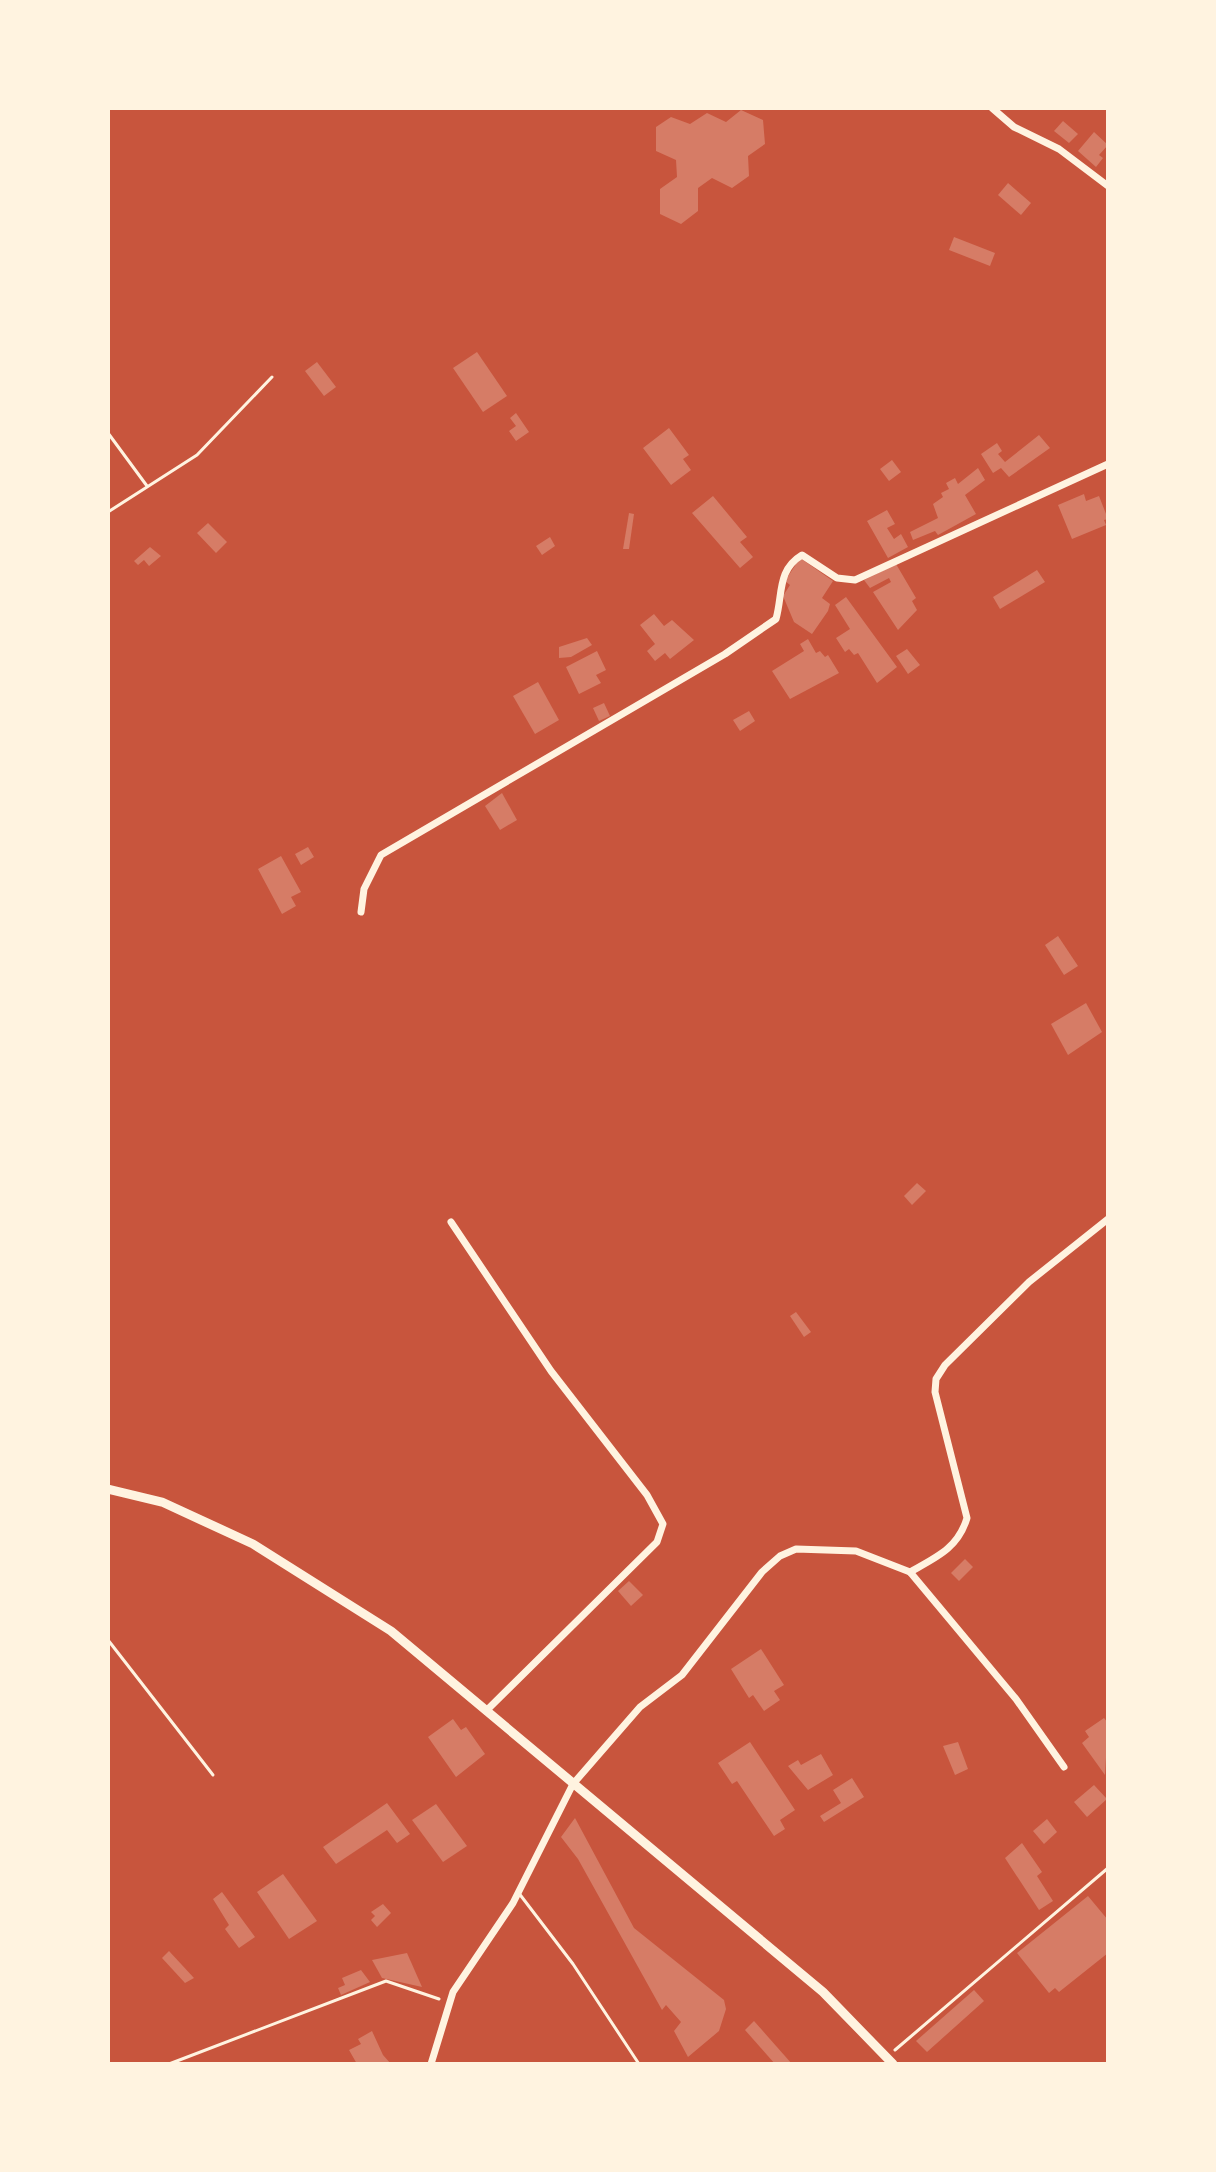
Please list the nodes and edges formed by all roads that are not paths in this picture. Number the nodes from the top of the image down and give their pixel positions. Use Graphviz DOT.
graph roads {
  1 [pos="992,108"];
  2 [pos="1108,186"];
  3 [pos="1108,464"];
  4 [pos="361,912"];
  5 [pos="1108,1219"];
  6 [pos="451,1222"];
  7 [pos="108,1489"];
  8 [pos="910,1572"];
  9 [pos="108,1640"];
  10 [pos="486,1711"];
  11 [pos="1064,1767"];
  12 [pos="213,1775"];
  13 [pos="573,1784"];
  14 [pos="518,1892"];
  15 [pos="890,2061"];
  16 [pos="431,2064"];
  17 [pos="639,2064"];
  1 -- 2 [label="street"];
  3 -- 4 [label="street"];
  5 -- 8 [label="street"];
  6 -- 10 [label="street"];
  7 -- 10 [label="street"];
  8 -- 11 [label="street"];
  8 -- 13 [label="street"];
  9 -- 12 [label="lane"];
  10 -- 13 [label="street"];
  13 -- 14 [label="street"];
  13 -- 15 [label="street"];
  14 -- 16 [label="street"];
  14 -- 17 [label="lane"];
}
